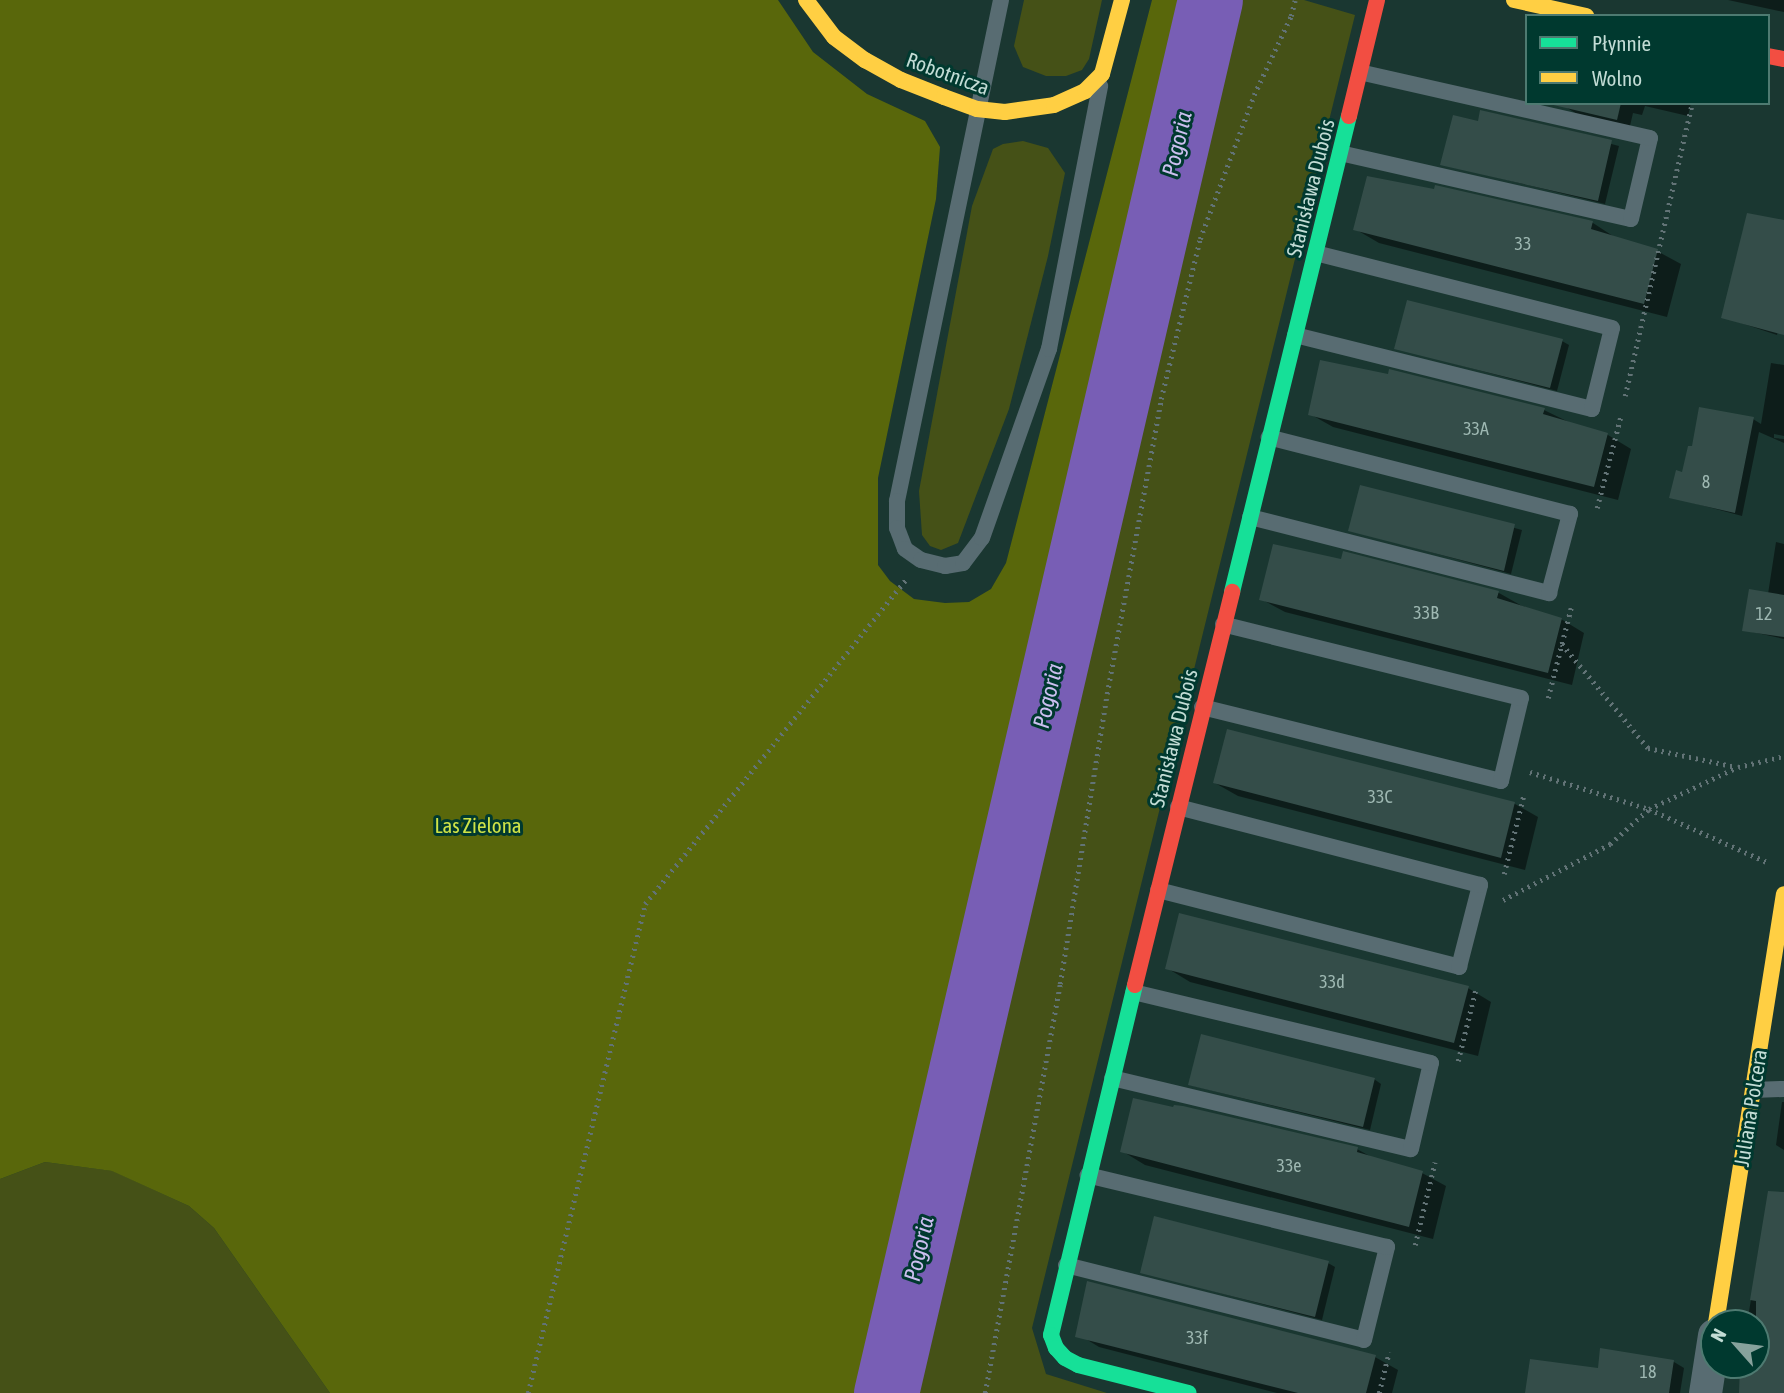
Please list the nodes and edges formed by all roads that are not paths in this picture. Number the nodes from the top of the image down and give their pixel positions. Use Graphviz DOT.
graph roads {
  1 [pos="806,0"];
  2 [pos="1001,0"];
  3 [pos="1122,0"];
  4 [pos="1377,0"];
  5 [pos="1514,0"];
  6 [pos="1577,14"];
  7 [pos="1360,72"];
  8 [pos="1102,74"];
  9 [pos="977,109"];
  10 [pos="1340,153"];
  11 [pos="1316,253"];
  12 [pos="1295,335"];
  13 [pos="1269,437"];
  14 [pos="1250,517"];
  15 [pos="1223,624"];
  16 [pos="1202,707"];
  17 [pos="1177,807"];
  18 [pos="1158,890"];
  19 [pos="1784,894"];
  20 [pos="1133,992"];
  21 [pos="1112,1078"];
  22 [pos="1784,1089"];
  23 [pos="1753,1090"];
  24 [pos="1088,1175"];
  25 [pos="1066,1265"];
  26 [pos="1718,1309"];
  27 [pos="1172,1391"];
  28 [pos="1189,1393"];
  1 -- 9 [label="street, Robotnicza"];
  2 -- 9 [label="lane"];
  3 -- 8 [label="street"];
  4 -- 7 [label="street, Stanisława Dubois"];
  5 -- 6 [label="street"];
  7 -- 10 [label="street, Stanisława Dubois"];
  7 -- 10 [label="lane"];
  8 -- 9 [label="street, Robotnicza"];
  8 -- 9 [label="lane"];
  10 -- 11 [label="street, Stanisława Dubois"];
  11 -- 12 [label="street, Stanisława Dubois"];
  11 -- 12 [label="lane"];
  12 -- 13 [label="street, Stanisława Dubois"];
  13 -- 14 [label="street, Stanisława Dubois"];
  13 -- 14 [label="lane"];
  14 -- 15 [label="street, Stanisława Dubois"];
  15 -- 16 [label="street, Stanisława Dubois"];
  15 -- 16 [label="lane"];
  16 -- 17 [label="street, Stanisława Dubois"];
  17 -- 18 [label="street, Stanisława Dubois"];
  17 -- 18 [label="lane"];
  18 -- 20 [label="street, Stanisława Dubois"];
  19 -- 23 [label="street, Juliana Polcera"];
  20 -- 21 [label="street, Stanisława Dubois"];
  20 -- 21 [label="lane"];
  21 -- 24 [label="street, Stanisława Dubois"];
  22 -- 23 [label="lane"];
  23 -- 26 [label="street, Juliana Polcera"];
  24 -- 25 [label="street, Stanisława Dubois"];
  24 -- 25 [label="lane"];
  25 -- 27 [label="street, Stanisława Dubois"];
  27 -- 28 [label="street, Stanisława Dubois"];
}
